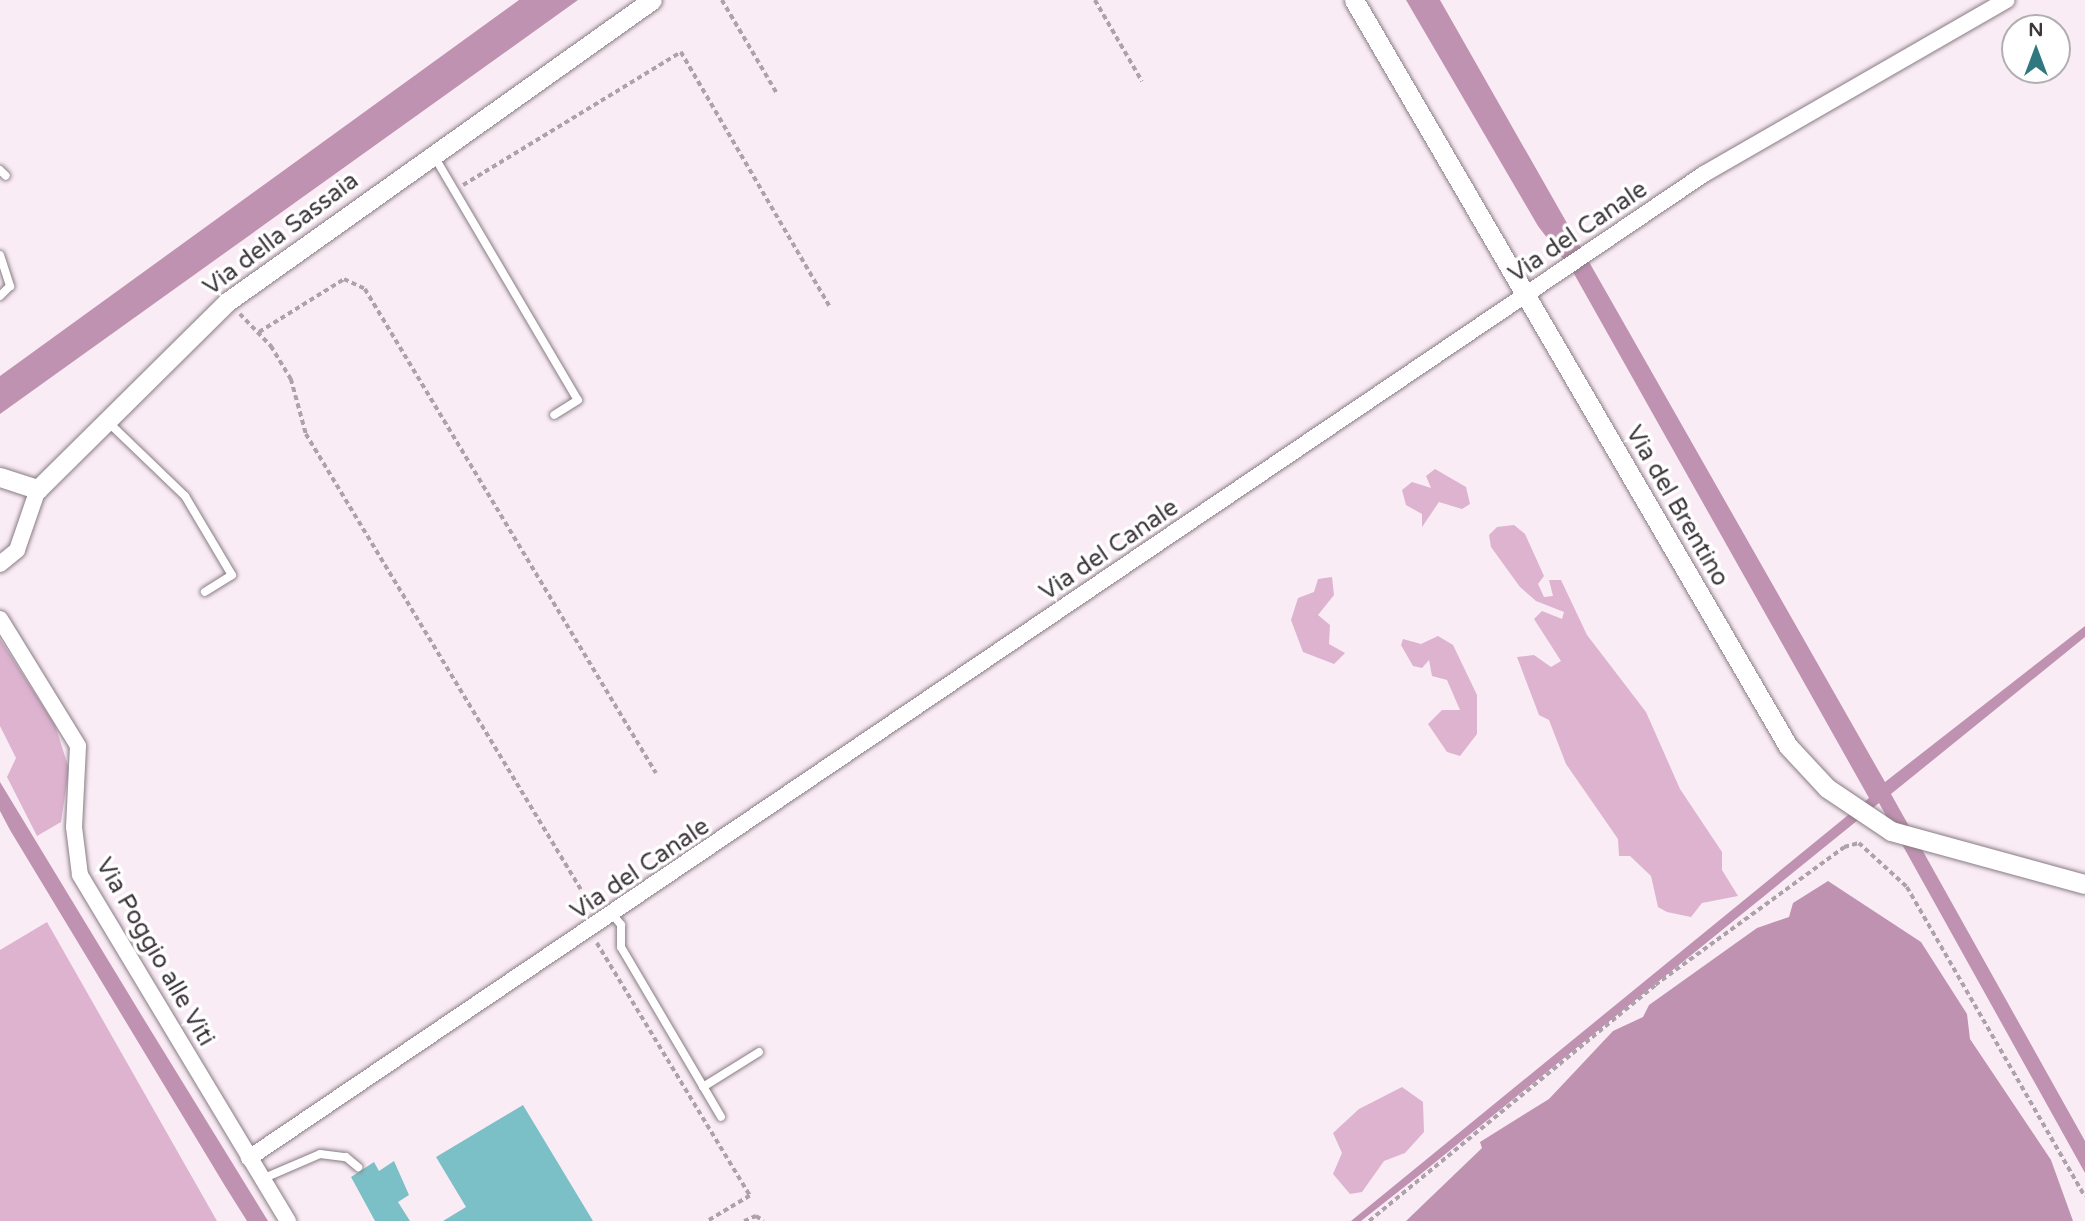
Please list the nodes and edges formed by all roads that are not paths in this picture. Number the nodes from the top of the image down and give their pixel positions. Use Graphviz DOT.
graph roads {
  1 [pos="652,0"];
  2 [pos="1354,0"];
  3 [pos="2006,0"];
  4 [pos="432,152"];
  5 [pos="0,255"];
  6 [pos="1526,295"];
  7 [pos="0,296"];
  8 [pos="554,415"];
  9 [pos="105,419"];
  10 [pos="0,477"];
  11 [pos="38,489"];
  12 [pos="0,564"];
  13 [pos="205,592"];
  14 [pos="0,619"];
  15 [pos="2085,884"];
  16 [pos="601,923"];
  17 [pos="759,1052"];
  18 [pos="703,1087"];
  19 [pos="721,1116"];
  20 [pos="249,1158"];
  21 [pos="358,1167"];
  22 [pos="262,1179"];
  23 [pos="288,1221"];
  1 -- 4 [label="street, Via della Sassaia"];
  2 -- 6 [label="street, Via del Brentino"];
  3 -- 6 [label="street, Via del Canale"];
  4 -- 8 [label="lane"];
  4 -- 9 [label="street, Via della Sassaia"];
  5 -- 7 [label="lane"];
  6 -- 15 [label="street, Via del Brentino"];
  6 -- 16 [label="street, Via del Canale"];
  9 -- 11 [label="street, Via della Sassaia"];
  9 -- 13 [label="lane"];
  10 -- 11 [label="street"];
  11 -- 12 [label="street, Via della Sassaia"];
  14 -- 20 [label="street, Via Poggio alle Viti"];
  16 -- 18 [label="lane"];
  16 -- 20 [label="street, Via del Canale"];
  17 -- 18 [label="lane"];
  18 -- 19 [label="lane"];
  20 -- 22 [label="street, Via Poggio alle Viti"];
  21 -- 22 [label="lane"];
  22 -- 23 [label="street, Via Poggio alle Viti"];
}
